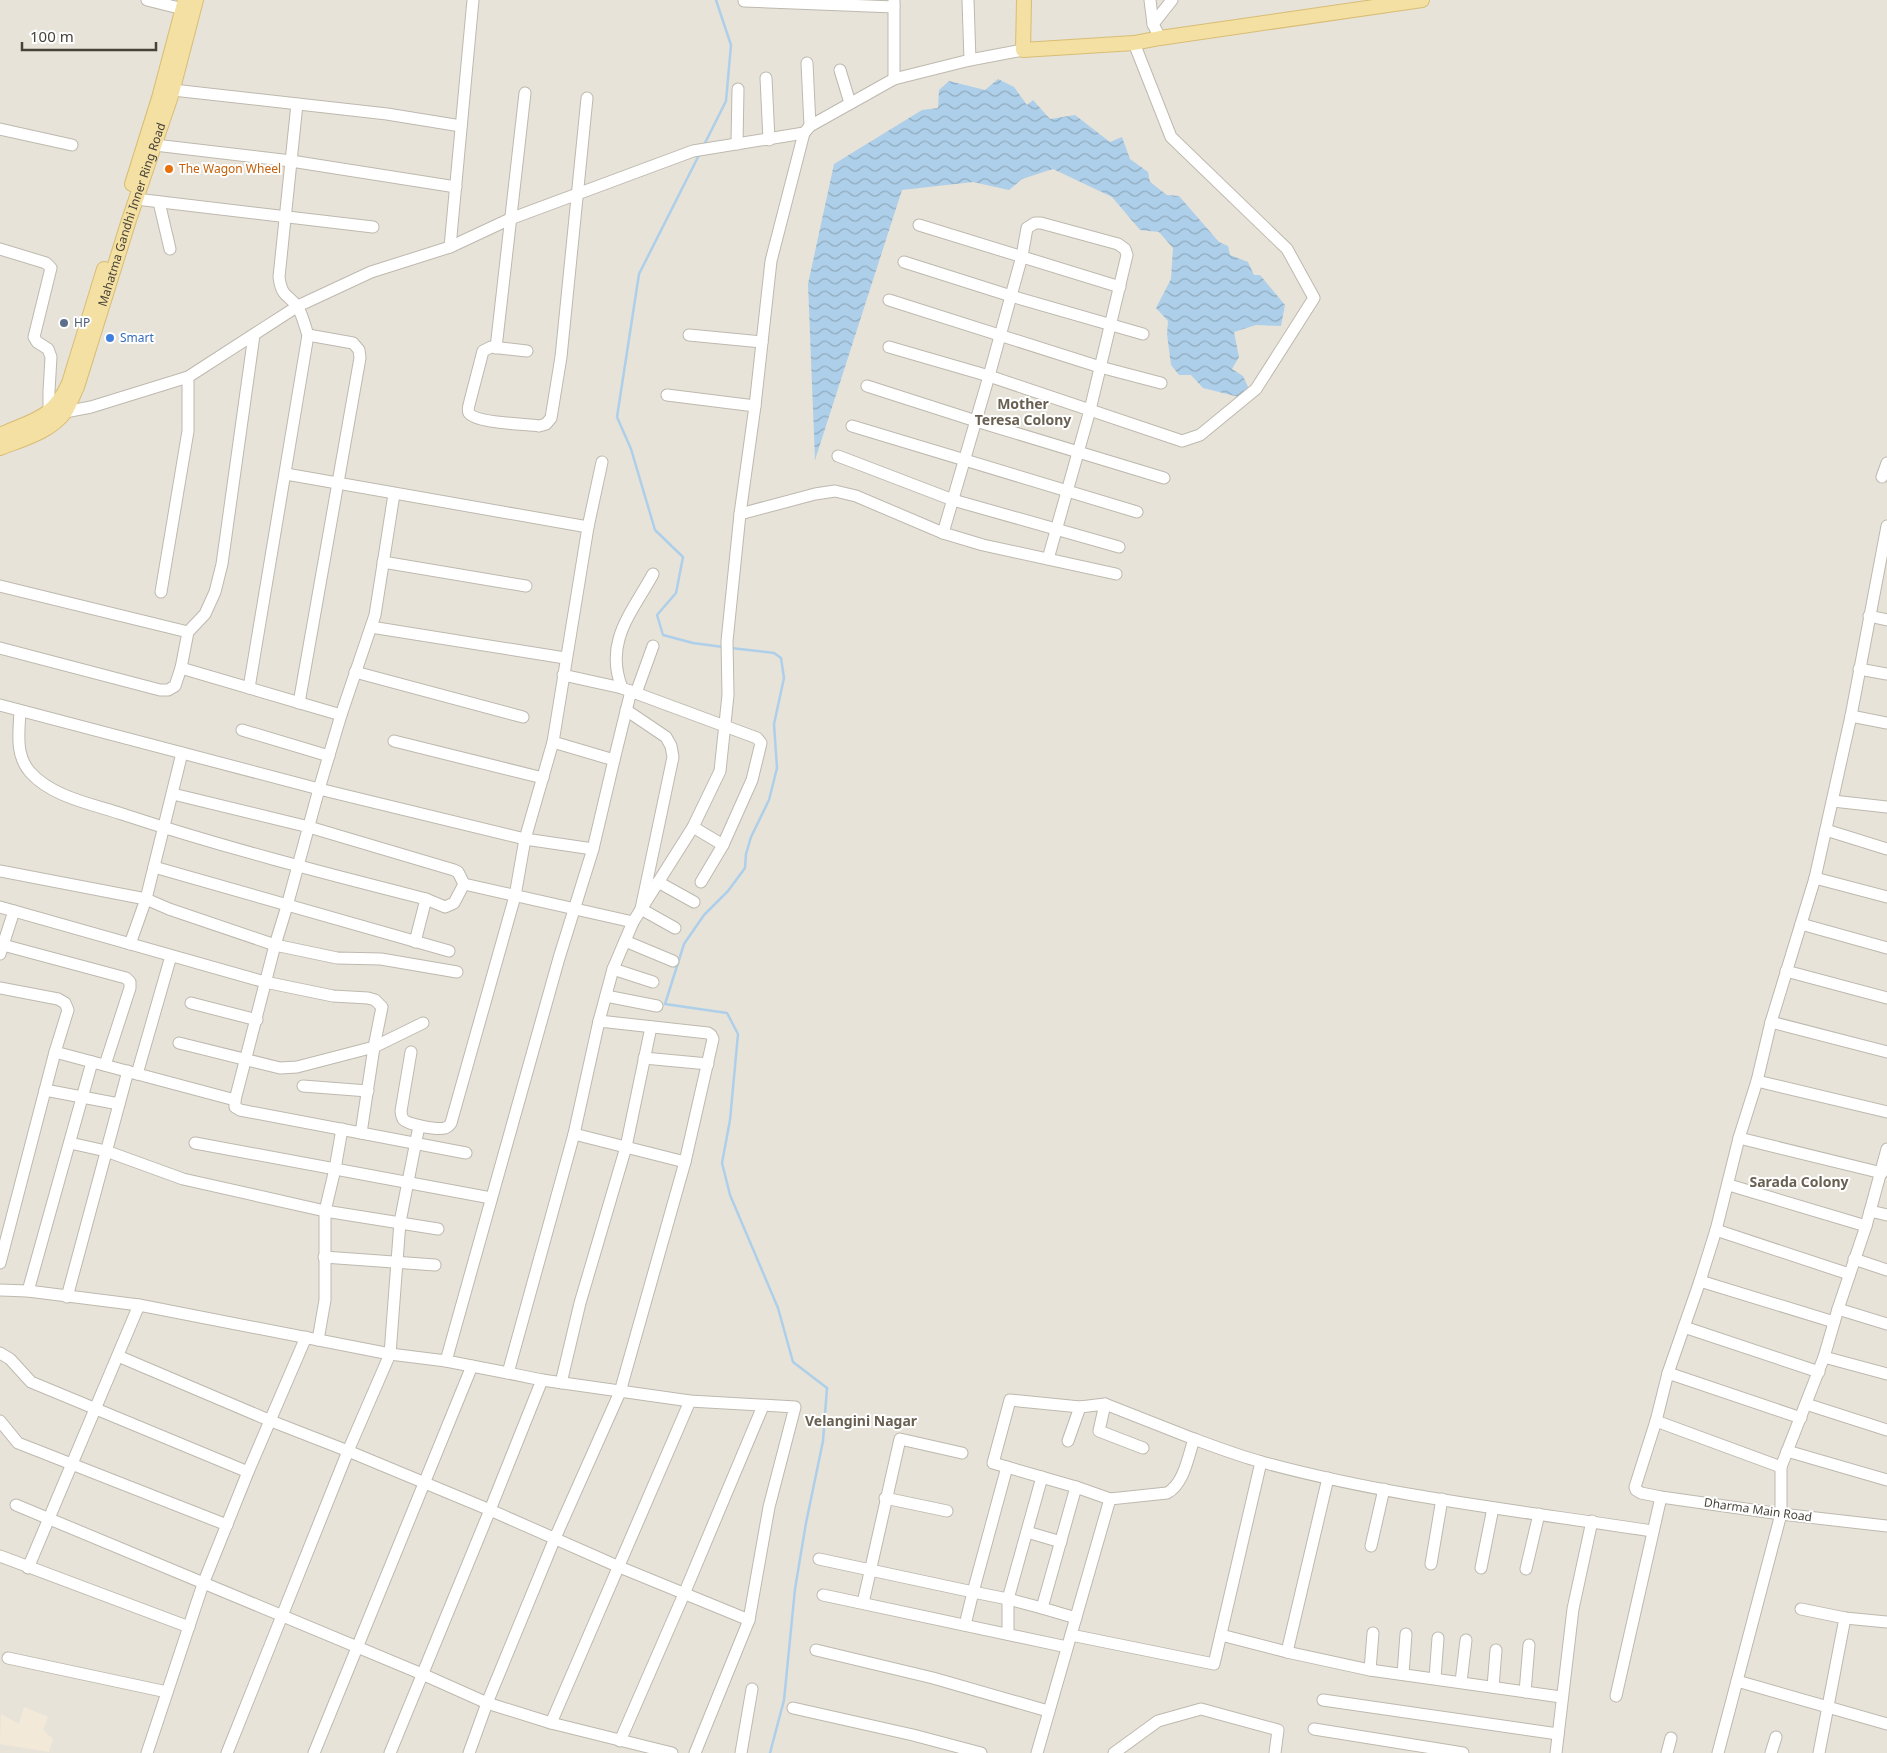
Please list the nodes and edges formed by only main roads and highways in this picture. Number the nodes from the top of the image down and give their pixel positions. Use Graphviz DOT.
graph roads {
  1 [pos="196,0"];
  2 [pos="1024,0"];
  3 [pos="1422,0"];
  4 [pos="1401,1"];
  5 [pos="184,5"];
  6 [pos="56,411"];
  7 [pos="0,434"];
  8 [pos="0,448"];
  1 -- 6 [label="main road, Mahatma Gandhi Inner Ring Road"];
  2 -- 4 [label="main road"];
  3 -- 4 [label="main road"];
  5 -- 6 [label="main road, Mahatma Gandhi Inner Ring Road"];
  6 -- 7 [label="main road"];
  6 -- 8 [label="main road, Mahatma Gandhi Inner Ring Road"];
}
